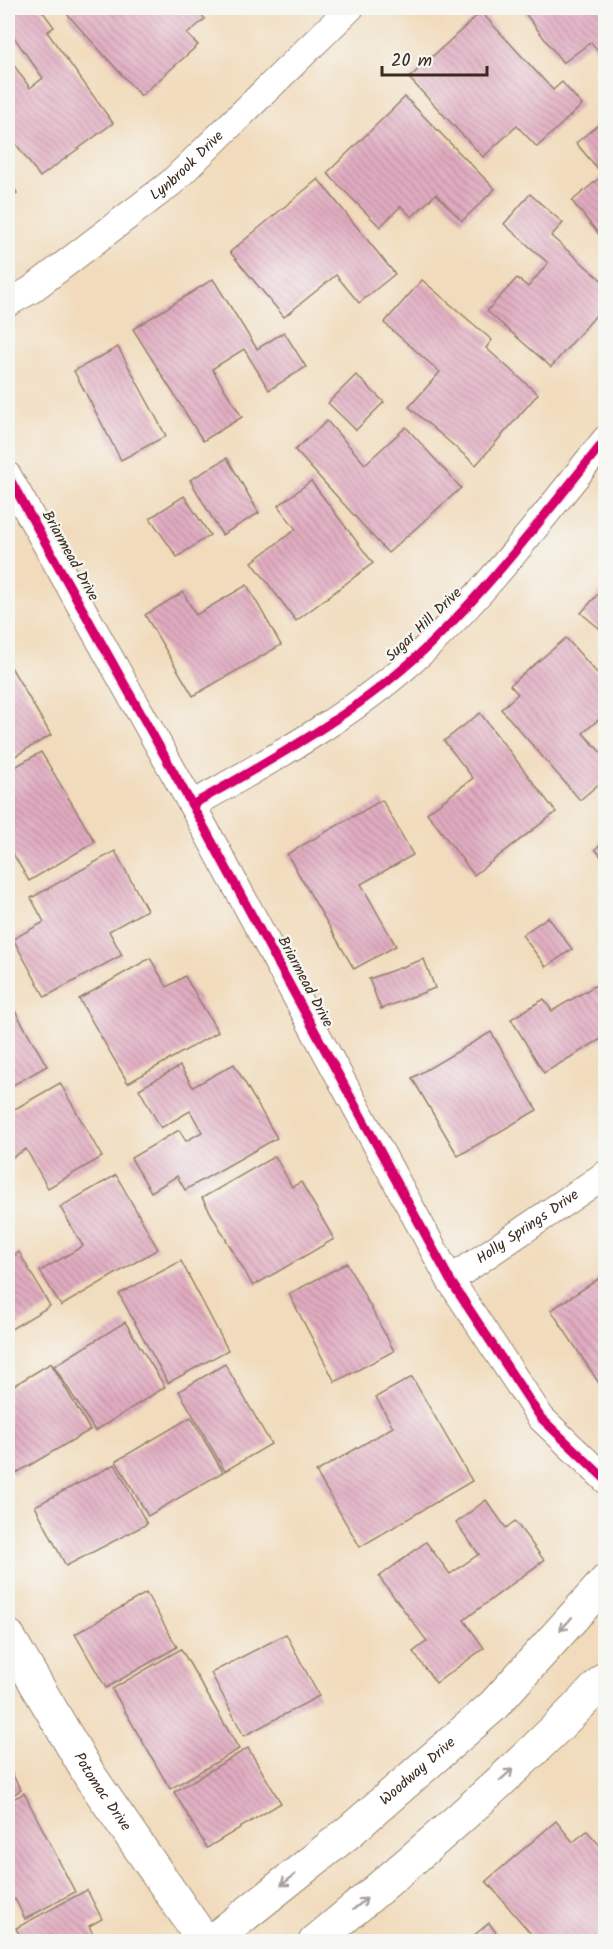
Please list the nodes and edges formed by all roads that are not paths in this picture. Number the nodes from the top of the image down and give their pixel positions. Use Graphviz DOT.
graph roads {
  1 [pos="350,8"];
  2 [pos="8,303"];
  3 [pos="606,439"];
  4 [pos="8,476"];
  5 [pos="192,805"];
  6 [pos="606,1174"];
  7 [pos="450,1280"];
  8 [pos="606,1480"];
  9 [pos="606,1581"];
  10 [pos="8,1636"];
  11 [pos="606,1678"];
  12 [pos="206,1941"];
  13 [pos="211,1941"];
  14 [pos="315,1941"];
  1 -- 2 [label="street, Lynbrook Drive"];
  3 -- 5 [label="street, Sugar Hill Drive"];
  4 -- 5 [label="street, Briarmead Drive"];
  5 -- 7 [label="street, Briarmead Drive"];
  6 -- 7 [label="street, Holly Springs Drive"];
  7 -- 8 [label="street, Briarmead Drive"];
  9 -- 13 [label="main road, Woodway Drive, one-way"];
  10 -- 12 [label="main road, Potomac Drive"];
  14 -- 11 [label="main road, one-way"];
}
